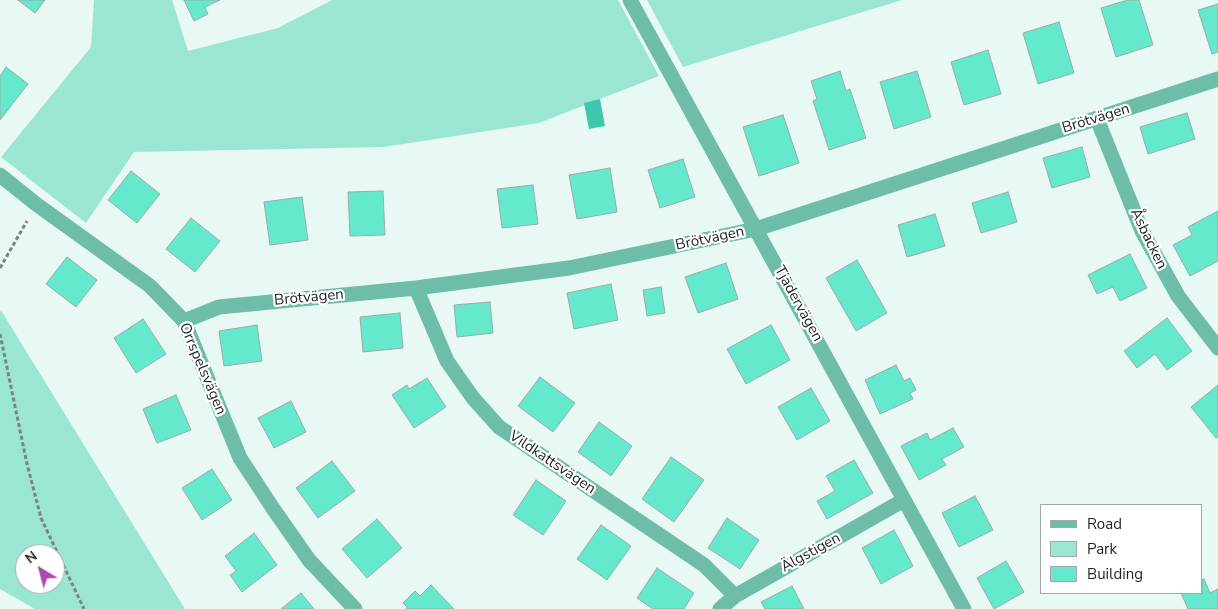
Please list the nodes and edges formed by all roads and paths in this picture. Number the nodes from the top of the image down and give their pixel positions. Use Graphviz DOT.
graph roads {
  1 [pos="630,0"];
  2 [pos="1218,79"];
  3 [pos="1098,119"];
  4 [pos="0,175"];
  5 [pos="36,204"];
  6 [pos="756,229"];
  7 [pos="0,268"];
  8 [pos="416,288"];
  9 [pos="184,321"];
  10 [pos="0,334"];
  11 [pos="1218,348"];
  12 [pos="904,500"];
  13 [pos="734,596"];
  14 [pos="84,609"];
  15 [pos="355,609"];
  16 [pos="720,609"];
  17 [pos="964,609"];
  1 -- 6 [label="street, Tjädervägen"];
  2 -- 3 [label="street, Brötvägen"];
  3 -- 6 [label="street, Brötvägen"];
  3 -- 11 [label="street, Åsbacken"];
  4 -- 5 [label="street, Orrspelsvägen"];
  5 -- 7 [label="path"];
  5 -- 9 [label="street, Orrspelsvägen"];
  6 -- 8 [label="street, Brötvägen"];
  6 -- 12 [label="street, Tjädervägen"];
  8 -- 9 [label="street, Brötvägen"];
  8 -- 13 [label="street, Vildkattsvägen"];
  9 -- 15 [label="street, Orrspelsvägen"];
  10 -- 14 [label="path"];
  12 -- 13 [label="street, Älgstigen"];
  12 -- 17 [label="street, Tjädervägen"];
  13 -- 16 [label="street, Älgstigen"];
}
